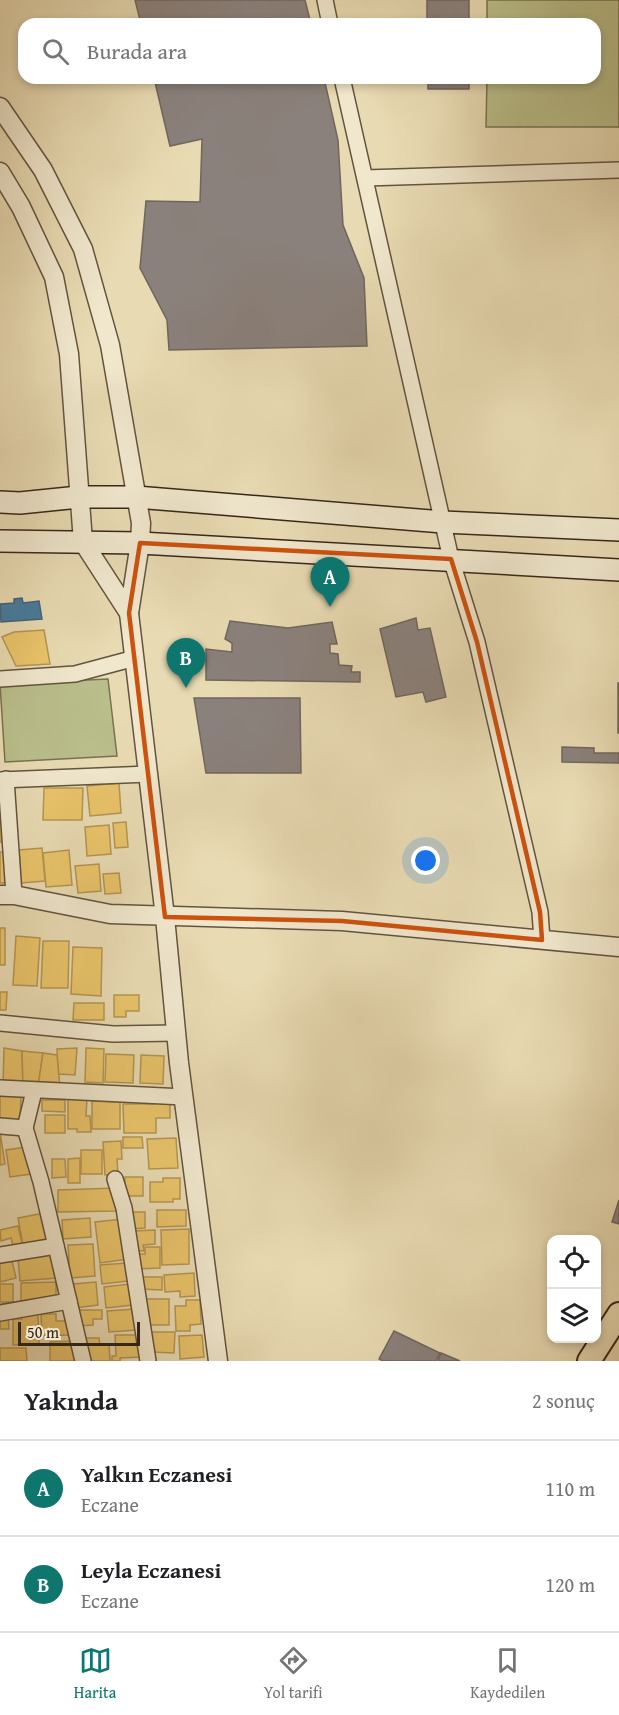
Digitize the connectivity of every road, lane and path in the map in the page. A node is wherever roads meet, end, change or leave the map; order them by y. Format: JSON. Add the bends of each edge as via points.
{"nodes":[{"id":1,"x":325,"y":0,"type":"edge"},
{"id":2,"x":329,"y":18,"type":"edge"},
{"id":3,"x":343,"y":84,"type":"edge"},
{"id":4,"x":0,"y":107,"type":"edge"},
{"id":5,"x":619,"y":170,"type":"edge"},
{"id":6,"x":0,"y":172,"type":"edge"},
{"id":7,"x":365,"y":178,"type":"junction"},
{"id":8,"x":79,"y":497,"type":"junction"},
{"id":9,"x":136,"y":497,"type":"junction"},
{"id":10,"x":0,"y":502,"type":"edge"},
{"id":11,"x":443,"y":522,"type":"junction"},
{"id":12,"x":619,"y":531,"type":"edge"},
{"id":13,"x":0,"y":541,"type":"edge"},
{"id":14,"x":83,"y":542,"type":"junction"},
{"id":15,"x":140,"y":543,"type":"junction"},
{"id":16,"x":451,"y":559,"type":"junction"},
{"id":17,"x":619,"y":570,"type":"edge"},
{"id":18,"x":129,"y":613,"type":"junction"},
{"id":19,"x":135,"y":658,"type":"junction"},
{"id":20,"x":0,"y":679,"type":"edge"},
{"id":21,"x":149,"y":774,"type":"junction"},
{"id":22,"x":3,"y":779,"type":"edge"},
{"id":23,"x":7,"y":895,"type":"edge"},
{"id":24,"x":165,"y":917,"type":"junction"},
{"id":25,"x":542,"y":940,"type":"junction"},
{"id":26,"x":619,"y":947,"type":"edge"},
{"id":27,"x":0,"y":1023,"type":"edge"},
{"id":28,"x":176,"y":1033,"type":"junction"},
{"id":29,"x":0,"y":1088,"type":"edge"},
{"id":30,"x":34,"y":1091,"type":"junction"},
{"id":31,"x":184,"y":1097,"type":"junction"},
{"id":32,"x":0,"y":1126,"type":"edge"},
{"id":33,"x":25,"y":1128,"type":"junction"},
{"id":34,"x":115,"y":1179,"type":"dead end"},
{"id":35,"x":56,"y":1246,"type":"junction"},
{"id":36,"x":0,"y":1255,"type":"edge"},
{"id":37,"x":69,"y":1300,"type":"junction"},
{"id":38,"x":0,"y":1314,"type":"edge"},
{"id":39,"x":619,"y":1314,"type":"edge"},
{"id":40,"x":83,"y":1361,"type":"edge"},
{"id":41,"x":148,"y":1361,"type":"edge"},
{"id":42,"x":218,"y":1361,"type":"edge"},
{"id":43,"x":589,"y":1361,"type":"edge"}],
"edges":[{"from":1,"to":2,"type":"street"},
{"from":3,"to":7,"type":"street"},
{"from":4,"to":9,"type":"street","via":[[43,170],[83,249],[110,345]]},
{"from":5,"to":7,"type":"street"},
{"from":6,"to":8,"type":"street","via":[[54,277],[69,354]]},
{"from":7,"to":11,"type":"street"},
{"from":8,"to":9,"type":"main road"},
{"from":8,"to":10,"type":"main road"},
{"from":8,"to":14,"type":"street"},
{"from":9,"to":11,"type":"main road"},
{"from":9,"to":15,"type":"street"},
{"from":11,"to":12,"type":"main road"},
{"from":11,"to":16,"type":"street"},
{"from":13,"to":14,"type":"main road"},
{"from":14,"to":15,"type":"main road"},
{"from":14,"to":18,"type":"street"},
{"from":15,"to":16,"type":"main road"},
{"from":15,"to":18,"type":"street"},
{"from":16,"to":17,"type":"main road"},
{"from":16,"to":25,"type":"street","via":[[477,642],[540,912]]},
{"from":18,"to":19,"type":"street"},
{"from":19,"to":20,"type":"street","via":[[75,674]]},
{"from":19,"to":21,"type":"street"},
{"from":21,"to":22,"type":"street"},
{"from":21,"to":24,"type":"street"},
{"from":22,"to":23,"type":"street"},
{"from":23,"to":24,"type":"street","via":[[110,914]]},
{"from":24,"to":25,"type":"street","via":[[342,921]]},
{"from":24,"to":28,"type":"street"},
{"from":25,"to":26,"type":"street"},
{"from":27,"to":28,"type":"street","via":[[113,1034]]},
{"from":28,"to":31,"type":"street"},
{"from":29,"to":30,"type":"street"},
{"from":30,"to":31,"type":"street"},
{"from":30,"to":33,"type":"street"},
{"from":31,"to":42,"type":"street"},
{"from":32,"to":33,"type":"street"},
{"from":33,"to":35,"type":"street"},
{"from":34,"to":41,"type":"street","via":[[124,1208]]},
{"from":35,"to":36,"type":"street"},
{"from":35,"to":37,"type":"street"},
{"from":37,"to":38,"type":"street"},
{"from":37,"to":40,"type":"street"},
{"from":39,"to":43,"type":"main road"}]}
